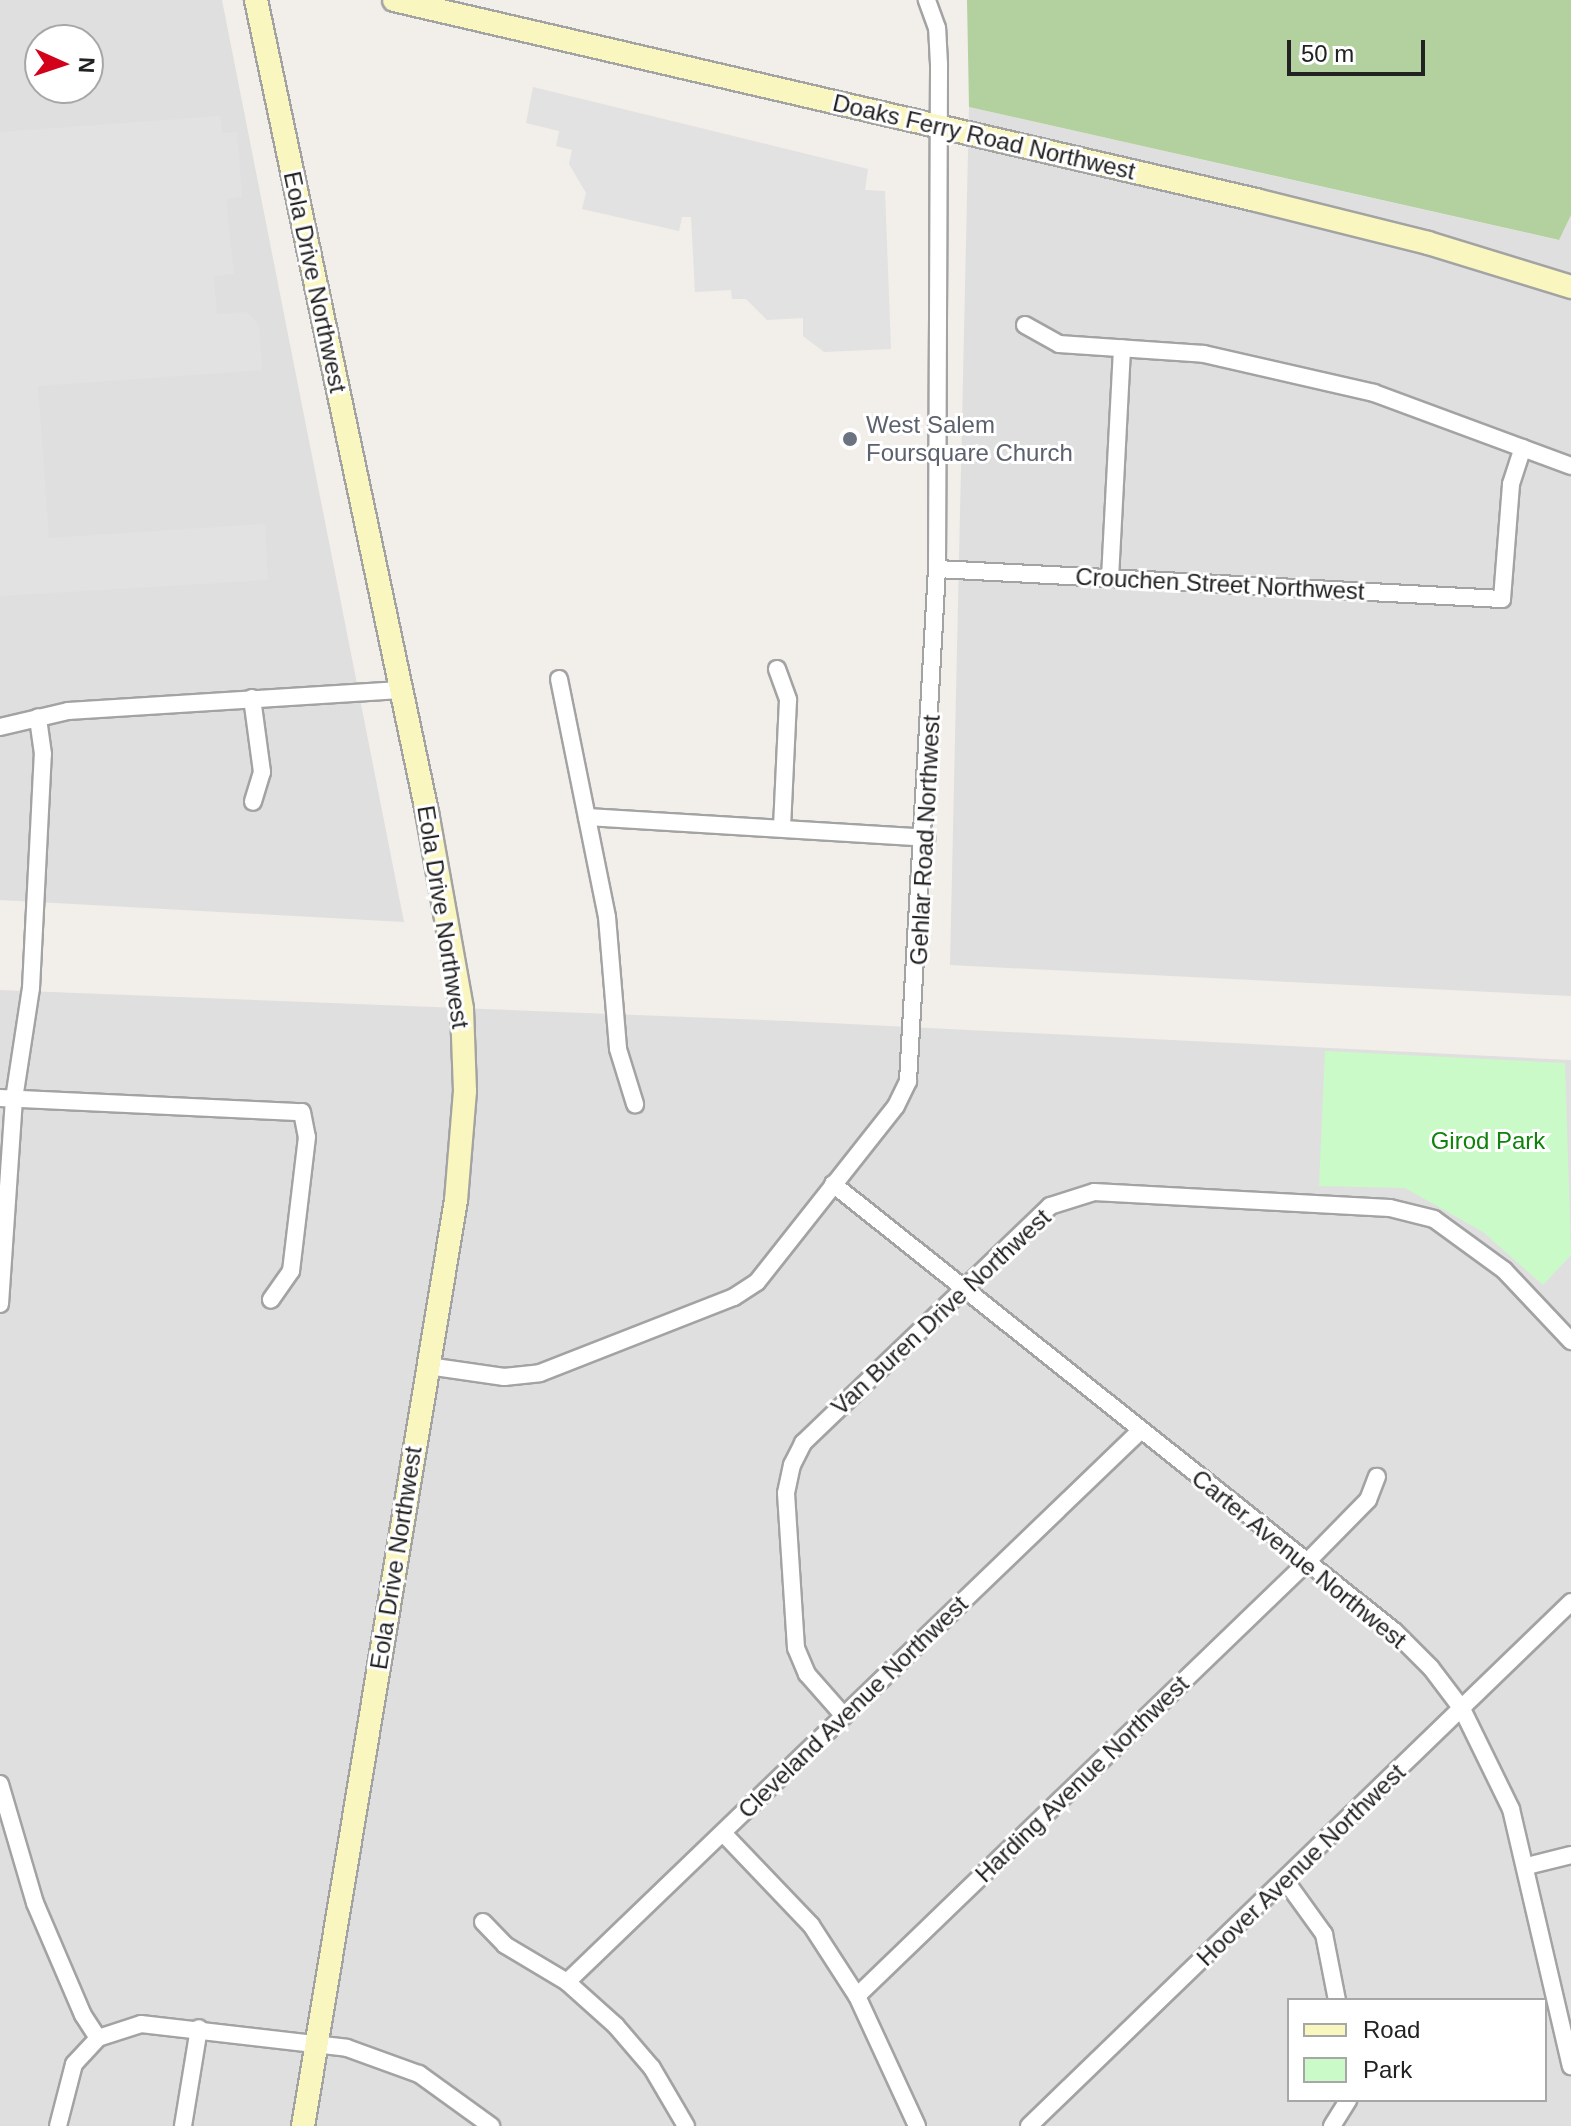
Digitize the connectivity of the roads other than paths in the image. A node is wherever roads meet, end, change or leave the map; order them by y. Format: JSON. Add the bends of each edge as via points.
{"nodes":[{"id":1,"x":256,"y":0,"type":"edge"},
{"id":2,"x":394,"y":0,"type":"edge"},
{"id":3,"x":927,"y":0,"type":"edge"},
{"id":4,"x":936,"y":126,"type":"junction"},
{"id":5,"x":1571,"y":287,"type":"edge"},
{"id":6,"x":1025,"y":325,"type":"dead end"},
{"id":7,"x":1122,"y":348,"type":"junction"},
{"id":8,"x":1523,"y":448,"type":"junction"},
{"id":9,"x":1571,"y":466,"type":"edge"},
{"id":10,"x":937,"y":569,"type":"junction"},
{"id":11,"x":1110,"y":578,"type":"junction"},
{"id":12,"x":777,"y":669,"type":"dead end"},
{"id":13,"x":559,"y":679,"type":"dead end"},
{"id":14,"x":400,"y":690,"type":"junction"},
{"id":15,"x":252,"y":698,"type":"junction"},
{"id":16,"x":38,"y":717,"type":"junction"},
{"id":17,"x":0,"y":727,"type":"edge"},
{"id":18,"x":253,"y":802,"type":"dead end"},
{"id":19,"x":587,"y":817,"type":"junction"},
{"id":20,"x":782,"y":828,"type":"junction"},
{"id":21,"x":926,"y":838,"type":"junction"},
{"id":22,"x":7,"y":1098,"type":"edge"},
{"id":23,"x":635,"y":1104,"type":"dead end"},
{"id":24,"x":833,"y":1184,"type":"junction"},
{"id":25,"x":964,"y":1289,"type":"junction"},
{"id":26,"x":271,"y":1300,"type":"dead end"},
{"id":27,"x":0,"y":1304,"type":"edge"},
{"id":28,"x":1571,"y":1341,"type":"edge"},
{"id":29,"x":428,"y":1366,"type":"junction"},
{"id":30,"x":1139,"y":1432,"type":"junction"},
{"id":31,"x":1377,"y":1477,"type":"dead end"},
{"id":32,"x":1307,"y":1562,"type":"junction"},
{"id":33,"x":1571,"y":1602,"type":"edge"},
{"id":34,"x":1462,"y":1709,"type":"junction"},
{"id":35,"x":844,"y":1716,"type":"junction"},
{"id":36,"x":0,"y":1784,"type":"edge"},
{"id":37,"x":723,"y":1833,"type":"junction"},
{"id":38,"x":1571,"y":1855,"type":"edge"},
{"id":39,"x":1527,"y":1866,"type":"junction"},
{"id":40,"x":1285,"y":1880,"type":"junction"},
{"id":41,"x":483,"y":1922,"type":"dead end"},
{"id":42,"x":567,"y":1982,"type":"junction"},
{"id":43,"x":857,"y":1996,"type":"junction"},
{"id":44,"x":1337,"y":1998,"type":"edge"},
{"id":45,"x":199,"y":2028,"type":"junction"},
{"id":46,"x":98,"y":2038,"type":"junction"},
{"id":47,"x":317,"y":2043,"type":"junction"},
{"id":48,"x":1571,"y":2066,"type":"edge"},
{"id":49,"x":1347,"y":2102,"type":"edge"},
{"id":50,"x":477,"y":2113,"type":"junction"},
{"id":51,"x":58,"y":2126,"type":"edge"},
{"id":52,"x":183,"y":2126,"type":"edge"},
{"id":53,"x":303,"y":2126,"type":"edge"},
{"id":54,"x":465,"y":2126,"type":"edge"},
{"id":55,"x":491,"y":2126,"type":"edge"},
{"id":56,"x":686,"y":2126,"type":"edge"},
{"id":57,"x":917,"y":2126,"type":"edge"},
{"id":58,"x":1029,"y":2126,"type":"edge"},
{"id":59,"x":1332,"y":2126,"type":"edge"}],
"edges":[{"from":1,"to":14,"type":"main road","name":"Eola Drive Northwest"},
{"from":2,"to":4,"type":"main road","name":"Doaks Ferry Road Northwest"},
{"from":3,"to":4,"type":"street","name":"Gehlar Road Northwest","via":[[937,28]]},
{"from":4,"to":5,"type":"main road","name":"Doaks Ferry Road Northwest","via":[[1386,233]]},
{"from":4,"to":10,"type":"street","name":"Gehlar Road Northwest"},
{"from":6,"to":7,"type":"street","via":[[1059,344]]},
{"from":7,"to":8,"type":"street","via":[[1204,354],[1347,386]]},
{"from":7,"to":11,"type":"street"},
{"from":8,"to":9,"type":"street"},
{"from":8,"to":11,"type":"street","name":"Crouchen Street Northwest","via":[[1511,484],[1502,599]]},
{"from":10,"to":11,"type":"street","name":"Crouchen Street Northwest"},
{"from":10,"to":21,"type":"street","name":"Gehlar Road Northwest"},
{"from":12,"to":20,"type":"street","via":[[788,700]]},
{"from":13,"to":19,"type":"street"},
{"from":14,"to":15,"type":"street"},
{"from":14,"to":29,"type":"main road","name":"Eola Drive Northwest","via":[[452,948],[464,1056],[460,1169]]},
{"from":15,"to":16,"type":"street"},
{"from":15,"to":18,"type":"street","via":[[262,772]]},
{"from":16,"to":17,"type":"street"},
{"from":16,"to":22,"type":"street","via":[[43,754],[31,988]]},
{"from":19,"to":20,"type":"street"},
{"from":19,"to":23,"type":"street","via":[[607,917],[618,1049]]},
{"from":20,"to":21,"type":"street"},
{"from":21,"to":24,"type":"street","name":"Gehlar Road Northwest","via":[[908,1081],[896,1106]]},
{"from":22,"to":26,"type":"street","via":[[302,1112],[307,1137],[291,1271]]},
{"from":22,"to":27,"type":"street"},
{"from":24,"to":25,"type":"street","name":"Carter Avenue Northwest"},
{"from":24,"to":29,"type":"street","name":"Gehlar Road Northwest","via":[[757,1282],[734,1297],[540,1373],[504,1377]]},
{"from":25,"to":28,"type":"street","name":"Van Buren Drive Northwest","via":[[1050,1206],[1094,1192],[1390,1208],[1434,1219],[1469,1240]]},
{"from":25,"to":30,"type":"street","name":"Carter Avenue Northwest"},
{"from":25,"to":35,"type":"street","name":"Van Buren Drive Northwest","via":[[803,1443],[792,1465],[786,1493],[796,1648],[807,1674]]},
{"from":29,"to":47,"type":"main road","name":"Eola Drive Northwest"},
{"from":30,"to":32,"type":"street","name":"Carter Avenue Northwest"},
{"from":30,"to":35,"type":"street","name":"Cleveland Avenue Northwest"},
{"from":31,"to":32,"type":"street","name":"Harding Avenue Northwest","via":[[1368,1500]]},
{"from":32,"to":34,"type":"street","name":"Carter Avenue Northwest","via":[[1394,1631]]},
{"from":32,"to":43,"type":"street","name":"Harding Avenue Northwest"},
{"from":33,"to":34,"type":"street","name":"Hoover Avenue Northwest"},
{"from":34,"to":39,"type":"street","name":"Carter Avenue Northwest","via":[[1492,1764]]},
{"from":34,"to":40,"type":"street","name":"Hoover Avenue Northwest"},
{"from":35,"to":37,"type":"street","name":"Cleveland Avenue Northwest"},
{"from":36,"to":46,"type":"street","via":[[35,1903]]},
{"from":37,"to":42,"type":"street","name":"Cleveland Avenue Northwest"},
{"from":37,"to":43,"type":"street","via":[[811,1925]]},
{"from":38,"to":39,"type":"street"},
{"from":39,"to":48,"type":"street","name":"Carter Avenue Northwest"},
{"from":40,"to":44,"type":"street","via":[[1324,1934]]},
{"from":40,"to":58,"type":"street","name":"Hoover Avenue Northwest"},
{"from":41,"to":42,"type":"street","via":[[505,1945]]},
{"from":42,"to":56,"type":"street","via":[[652,2068]]},
{"from":43,"to":57,"type":"street"},
{"from":45,"to":46,"type":"street","via":[[141,2024]]},
{"from":45,"to":47,"type":"street"},
{"from":45,"to":52,"type":"street"},
{"from":46,"to":51,"type":"street","via":[[74,2064]]},
{"from":47,"to":50,"type":"street","via":[[355,2050],[419,2074]]},
{"from":47,"to":53,"type":"main road","name":"Eola Drive Northwest"},
{"from":49,"to":59,"type":"street"},
{"from":50,"to":54,"type":"street"},
{"from":50,"to":55,"type":"street"}]}
